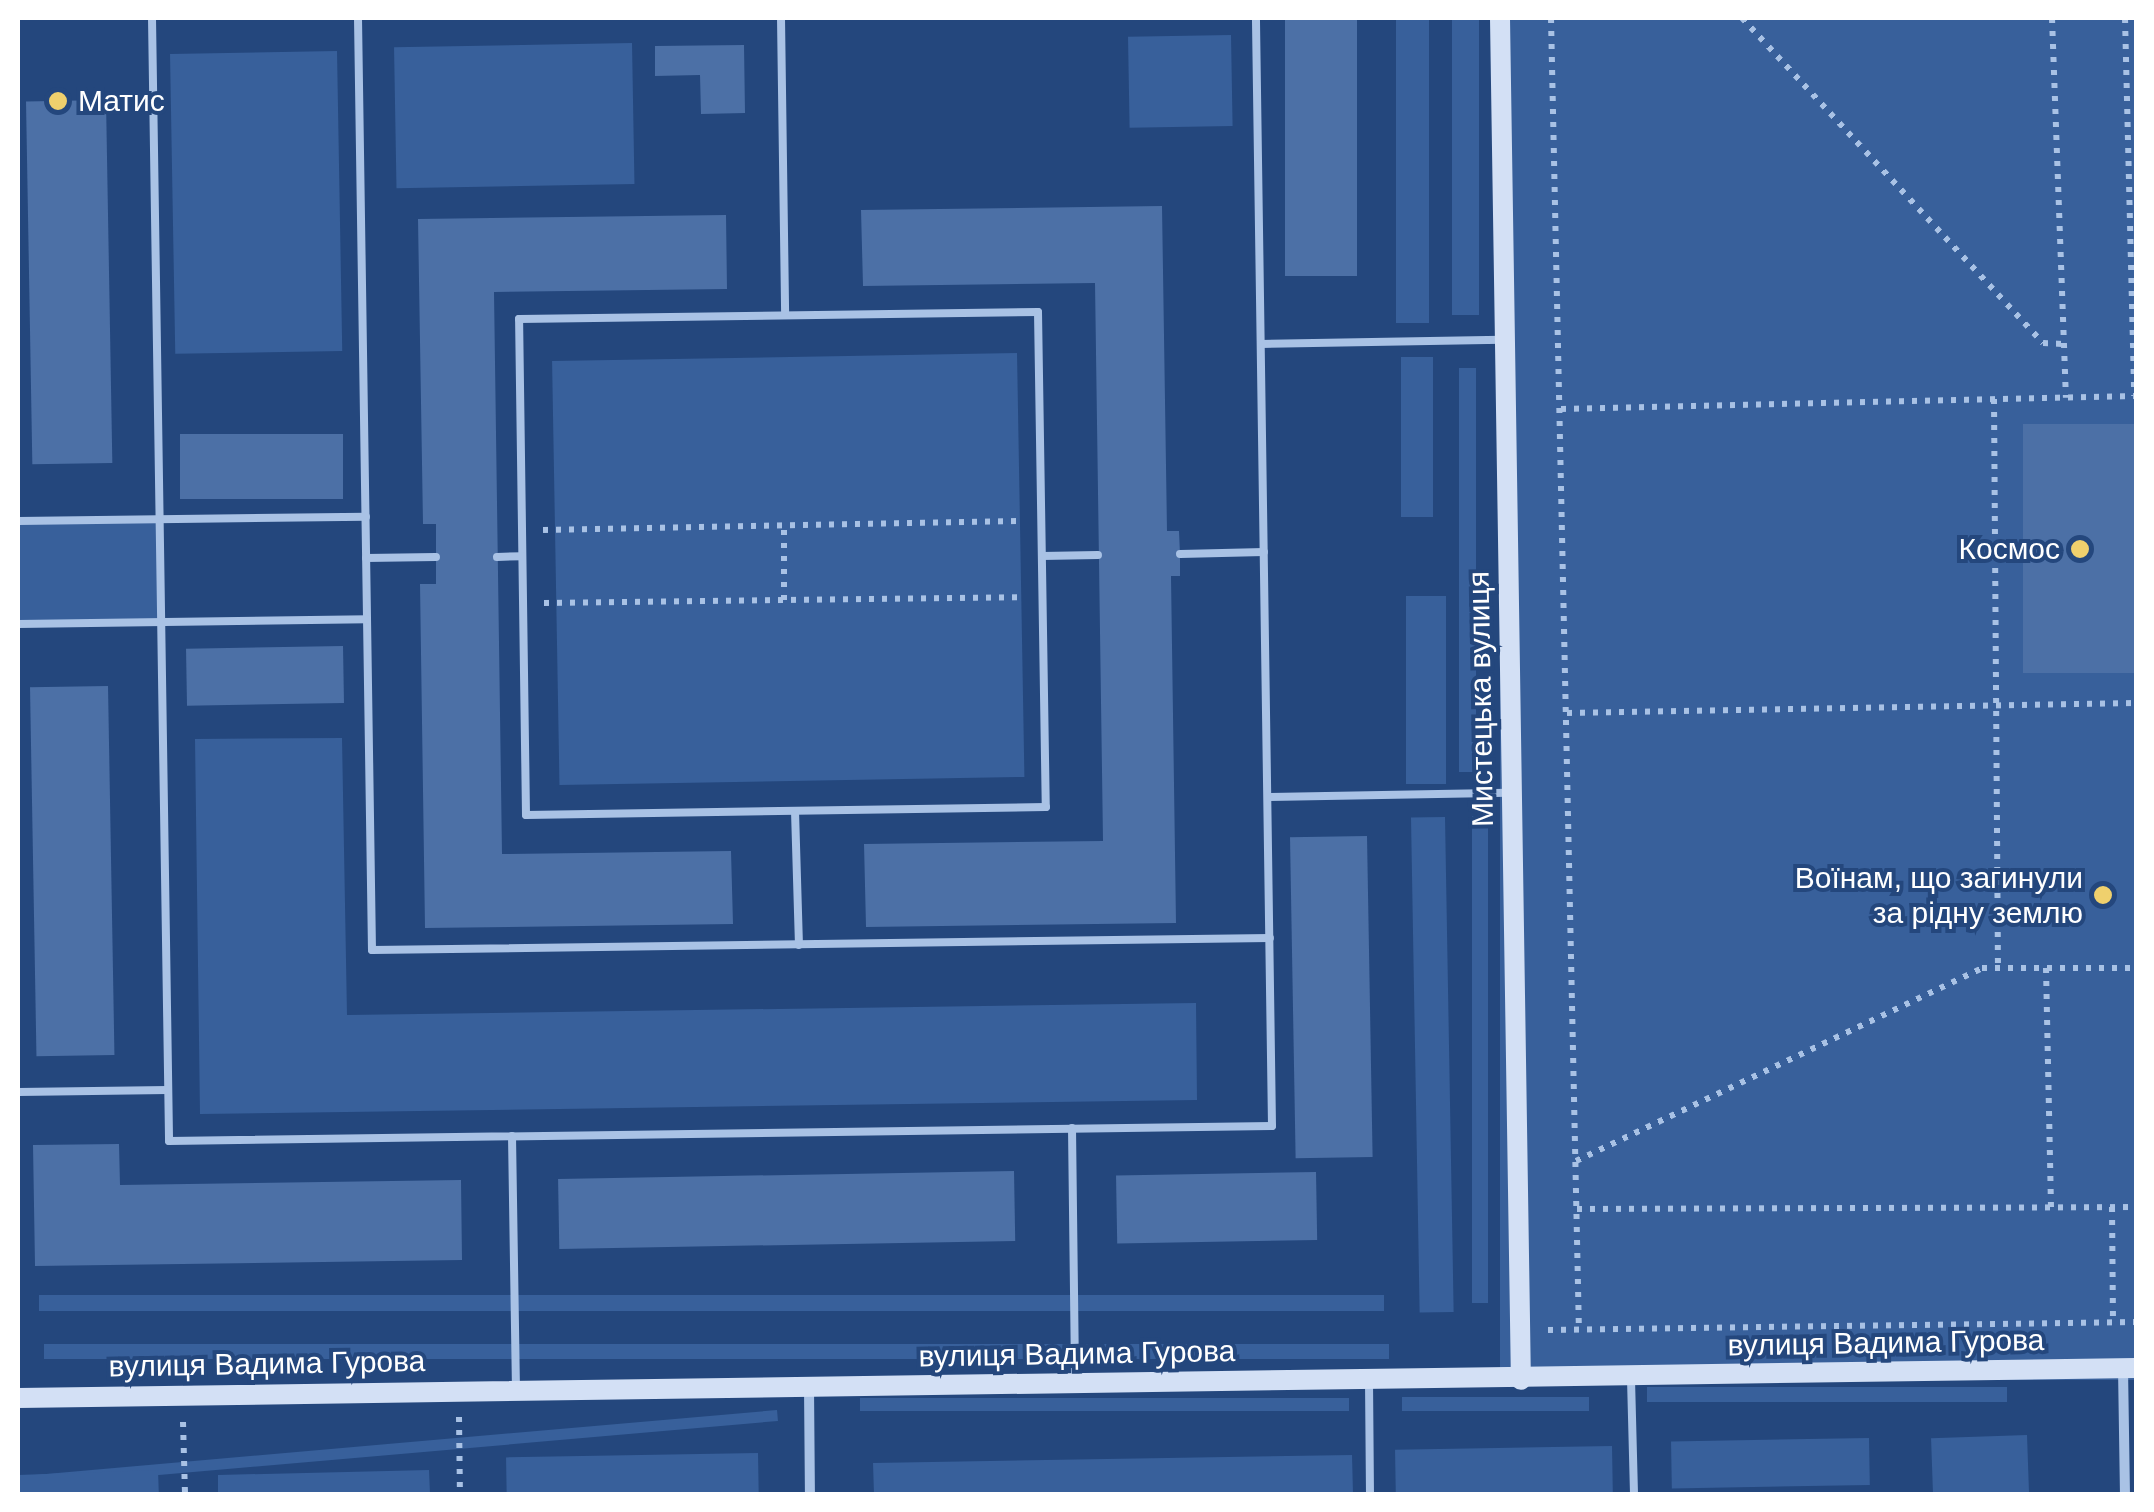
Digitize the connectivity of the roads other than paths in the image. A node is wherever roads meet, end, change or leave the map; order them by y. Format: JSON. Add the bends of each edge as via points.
{"nodes":[{"id":1,"x":152,"y":18,"type":"edge"},
{"id":2,"x":358,"y":18,"type":"edge"},
{"id":3,"x":781,"y":18,"type":"edge"},
{"id":4,"x":1256,"y":18,"type":"edge"},
{"id":5,"x":1500,"y":18,"type":"edge"},
{"id":6,"x":786,"y":316,"type":"junction"},
{"id":7,"x":1505,"y":340,"type":"junction"},
{"id":8,"x":1261,"y":344,"type":"junction"},
{"id":9,"x":366,"y":516,"type":"junction"},
{"id":10,"x":160,"y":519,"type":"junction"},
{"id":11,"x":18,"y":521,"type":"edge"},
{"id":12,"x":1264,"y":552,"type":"junction"},
{"id":13,"x":1180,"y":554,"type":"dead end"},
{"id":14,"x":1098,"y":555,"type":"dead end"},
{"id":15,"x":522,"y":556,"type":"junction"},
{"id":16,"x":1042,"y":556,"type":"junction"},
{"id":17,"x":436,"y":557,"type":"dead end"},
{"id":18,"x":497,"y":557,"type":"dead end"},
{"id":19,"x":366,"y":558,"type":"junction"},
{"id":20,"x":367,"y":620,"type":"junction"},
{"id":21,"x":161,"y":622,"type":"junction"},
{"id":22,"x":18,"y":624,"type":"edge"},
{"id":23,"x":1512,"y":793,"type":"junction"},
{"id":24,"x":1268,"y":797,"type":"junction"},
{"id":25,"x":794,"y":811,"type":"junction"},
{"id":26,"x":1270,"y":938,"type":"junction"},
{"id":27,"x":799,"y":945,"type":"junction"},
{"id":28,"x":168,"y":1090,"type":"junction"},
{"id":29,"x":18,"y":1092,"type":"edge"},
{"id":30,"x":1072,"y":1128,"type":"junction"},
{"id":31,"x":512,"y":1136,"type":"junction"},
{"id":32,"x":2130,"y":1368,"type":"edge"},
{"id":33,"x":1631,"y":1378,"type":"junction"},
{"id":34,"x":1521,"y":1380,"type":"junction"},
{"id":35,"x":1369,"y":1381,"type":"junction"},
{"id":36,"x":1075,"y":1384,"type":"junction"},
{"id":37,"x":809,"y":1387,"type":"junction"},
{"id":38,"x":516,"y":1390,"type":"junction"},
{"id":39,"x":18,"y":1398,"type":"edge"},
{"id":40,"x":810,"y":1494,"type":"edge"},
{"id":41,"x":1370,"y":1494,"type":"edge"},
{"id":42,"x":1634,"y":1494,"type":"edge"},
{"id":43,"x":2125,"y":1494,"type":"edge"}],
"edges":[{"from":1,"to":10,"type":"lane"},
{"from":2,"to":9,"type":"lane"},
{"from":3,"to":6,"type":"lane"},
{"from":4,"to":8,"type":"lane"},
{"from":5,"to":7,"type":"street","name":"Мистецька вулиця"},
{"from":6,"to":15,"type":"lane","via":[[518,319]]},
{"from":6,"to":16,"type":"lane","via":[[1038,312]]},
{"from":7,"to":8,"type":"lane"},
{"from":7,"to":23,"type":"street","name":"Мистецька вулиця"},
{"from":8,"to":12,"type":"lane"},
{"from":9,"to":10,"type":"lane"},
{"from":9,"to":19,"type":"lane"},
{"from":10,"to":11,"type":"lane"},
{"from":10,"to":21,"type":"lane"},
{"from":12,"to":13,"type":"lane"},
{"from":12,"to":24,"type":"lane"},
{"from":14,"to":16,"type":"lane"},
{"from":15,"to":18,"type":"lane"},
{"from":15,"to":25,"type":"lane","via":[[526,814]]},
{"from":16,"to":25,"type":"lane","via":[[1046,808]]},
{"from":17,"to":19,"type":"lane"},
{"from":19,"to":20,"type":"lane"},
{"from":20,"to":21,"type":"lane"},
{"from":20,"to":27,"type":"lane","via":[[372,950]]},
{"from":21,"to":22,"type":"lane"},
{"from":21,"to":28,"type":"lane"},
{"from":23,"to":24,"type":"lane"},
{"from":23,"to":34,"type":"street","name":"Мистецька вулиця"},
{"from":24,"to":26,"type":"lane"},
{"from":25,"to":27,"type":"lane"},
{"from":26,"to":27,"type":"lane"},
{"from":26,"to":30,"type":"lane","via":[[1272,1126]]},
{"from":28,"to":29,"type":"lane"},
{"from":28,"to":31,"type":"lane","via":[[168,1141]]},
{"from":30,"to":31,"type":"lane"},
{"from":30,"to":36,"type":"lane"},
{"from":31,"to":38,"type":"lane"},
{"from":32,"to":33,"type":"street","name":"вулиця Вадима Гурова"},
{"from":32,"to":43,"type":"street"},
{"from":33,"to":34,"type":"street","name":"вулиця Вадима Гурова"},
{"from":33,"to":42,"type":"lane"},
{"from":34,"to":35,"type":"street","name":"вулиця Вадима Гурова"},
{"from":35,"to":36,"type":"street","name":"вулиця Вадима Гурова"},
{"from":35,"to":41,"type":"lane"},
{"from":36,"to":37,"type":"street","name":"вулиця Вадима Гурова"},
{"from":37,"to":38,"type":"street","name":"вулиця Вадима Гурова"},
{"from":37,"to":40,"type":"street"},
{"from":38,"to":39,"type":"street","name":"вулиця Вадима Гурова"}]}
